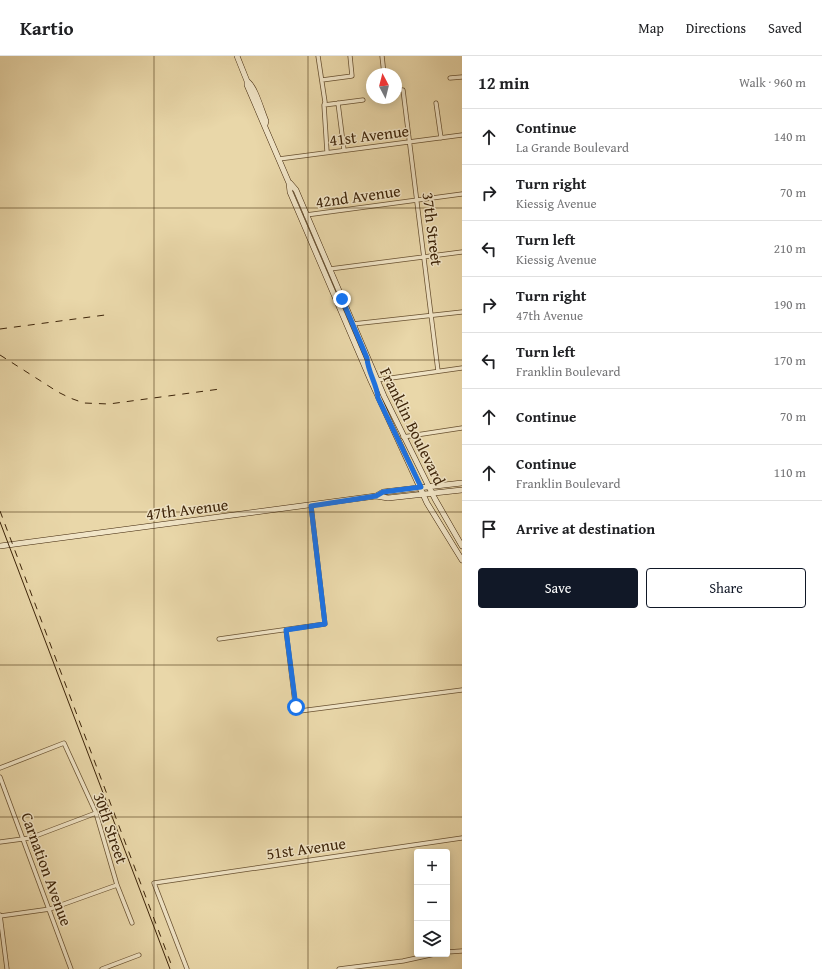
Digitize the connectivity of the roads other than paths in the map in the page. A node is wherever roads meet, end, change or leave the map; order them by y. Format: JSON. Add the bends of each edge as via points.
{"nodes":[{"id":1,"x":237,"y":56,"type":"edge"},
{"id":2,"x":318,"y":56,"type":"edge"},
{"id":3,"x":350,"y":56,"type":"edge"},
{"id":4,"x":382,"y":56,"type":"edge"},
{"id":5,"x":383,"y":68,"type":"edge"},
{"id":6,"x":462,"y":77,"type":"edge"},
{"id":7,"x":450,"y":78,"type":"dead end"},
{"id":8,"x":322,"y":80,"type":"junction"},
{"id":9,"x":402,"y":90,"type":"edge"},
{"id":10,"x":363,"y":100,"type":"dead end"},
{"id":11,"x":338,"y":103,"type":"junction"},
{"id":12,"x":436,"y":103,"type":"dead end"},
{"id":13,"x":324,"y":105,"type":"junction"},
{"id":14,"x":462,"y":135,"type":"edge"},
{"id":15,"x":440,"y":138,"type":"junction"},
{"id":16,"x":410,"y":142,"type":"junction"},
{"id":17,"x":344,"y":150,"type":"junction"},
{"id":18,"x":327,"y":152,"type":"junction"},
{"id":19,"x":279,"y":159,"type":"junction"},
{"id":20,"x":289,"y":183,"type":"junction"},
{"id":21,"x":462,"y":194,"type":"edge"},
{"id":22,"x":417,"y":199,"type":"junction"},
{"id":23,"x":305,"y":215,"type":"junction"},
{"id":24,"x":462,"y":252,"type":"edge"},
{"id":25,"x":424,"y":258,"type":"junction"},
{"id":26,"x":330,"y":269,"type":"junction"},
{"id":27,"x":462,"y":312,"type":"edge"},
{"id":28,"x":432,"y":315,"type":"junction"},
{"id":29,"x":353,"y":324,"type":"junction"},
{"id":30,"x":367,"y":358,"type":"junction"},
{"id":31,"x":462,"y":368,"type":"edge"},
{"id":32,"x":438,"y":371,"type":"junction"},
{"id":33,"x":377,"y":380,"type":"junction"},
{"id":34,"x":378,"y":398,"type":"junction"},
{"id":35,"x":398,"y":425,"type":"junction"},
{"id":36,"x":462,"y":428,"type":"edge"},
{"id":37,"x":403,"y":437,"type":"junction"},
{"id":38,"x":462,"y":483,"type":"edge"},
{"id":39,"x":421,"y":487,"type":"junction"},
{"id":40,"x":428,"y":487,"type":"junction"},
{"id":41,"x":462,"y":490,"type":"edge"},
{"id":42,"x":432,"y":494,"type":"junction"},
{"id":43,"x":424,"y":495,"type":"junction"},
{"id":44,"x":376,"y":496,"type":"junction"},
{"id":45,"x":311,"y":506,"type":"junction"},
{"id":46,"x":0,"y":546,"type":"edge"},
{"id":47,"x":462,"y":546,"type":"edge"},
{"id":48,"x":462,"y":560,"type":"edge"},
{"id":49,"x":286,"y":630,"type":"junction"},
{"id":50,"x":219,"y":639,"type":"dead end"},
{"id":51,"x":462,"y":690,"type":"edge"},
{"id":52,"x":0,"y":768,"type":"edge"},
{"id":53,"x":0,"y":777,"type":"edge"},
{"id":54,"x":96,"y":813,"type":"junction"},
{"id":55,"x":462,"y":838,"type":"edge"},
{"id":56,"x":23,"y":839,"type":"junction"},
{"id":57,"x":0,"y":842,"type":"edge"},
{"id":58,"x":117,"y":885,"type":"junction"},
{"id":59,"x":50,"y":909,"type":"junction"},
{"id":60,"x":0,"y":915,"type":"edge"},
{"id":61,"x":132,"y":923,"type":"dead end"},
{"id":62,"x":462,"y":951,"type":"edge"},
{"id":63,"x":450,"y":952,"type":"edge"},
{"id":64,"x":139,"y":955,"type":"dead end"},
{"id":65,"x":421,"y":957,"type":"edge"},
{"id":66,"x":7,"y":969,"type":"edge"},
{"id":67,"x":71,"y":969,"type":"edge"},
{"id":68,"x":102,"y":969,"type":"edge"},
{"id":69,"x":187,"y":969,"type":"edge"},
{"id":70,"x":339,"y":969,"type":"edge"}],
"edges":[{"from":1,"to":19,"type":"main road","name":"Franklin Boulevard","via":[[253,89]]},
{"from":2,"to":8,"type":"street"},
{"from":3,"to":8,"type":"street","via":[[352,76]]},
{"from":4,"to":5,"type":"street"},
{"from":6,"to":7,"type":"street"},
{"from":8,"to":13,"type":"street"},
{"from":9,"to":16,"type":"street","name":"37th Street"},
{"from":10,"to":11,"type":"street"},
{"from":11,"to":13,"type":"street"},
{"from":11,"to":17,"type":"street"},
{"from":12,"to":15,"type":"street"},
{"from":13,"to":18,"type":"street"},
{"from":14,"to":15,"type":"street","name":"41st Avenue"},
{"from":15,"to":16,"type":"street","name":"41st Avenue"},
{"from":16,"to":17,"type":"street","name":"41st Avenue"},
{"from":16,"to":22,"type":"street","name":"37th Street"},
{"from":17,"to":18,"type":"street","name":"41st Avenue"},
{"from":18,"to":19,"type":"street","name":"41st Avenue"},
{"from":19,"to":20,"type":"main road","name":"Franklin Boulevard"},
{"from":20,"to":23,"type":"main road","name":"Franklin Boulevard","via":[[296,190]]},
{"from":20,"to":34,"type":"main road","name":"Franklin Boulevard","via":[[290,192]]},
{"from":21,"to":22,"type":"street","name":"42nd Avenue"},
{"from":22,"to":23,"type":"street","name":"42nd Avenue"},
{"from":22,"to":25,"type":"street","name":"37th Street"},
{"from":23,"to":26,"type":"main road","name":"Franklin Boulevard"},
{"from":24,"to":25,"type":"street"},
{"from":25,"to":26,"type":"street"},
{"from":25,"to":28,"type":"street","name":"37th Street"},
{"from":26,"to":29,"type":"main road","name":"Franklin Boulevard"},
{"from":27,"to":28,"type":"street"},
{"from":28,"to":29,"type":"street"},
{"from":28,"to":32,"type":"street","name":"37th Street"},
{"from":29,"to":30,"type":"main road","name":"Franklin Boulevard"},
{"from":30,"to":33,"type":"main road","name":"Franklin Boulevard"},
{"from":30,"to":34,"type":"main road","via":[[368,368],[378,389]]},
{"from":31,"to":32,"type":"street"},
{"from":32,"to":33,"type":"street"},
{"from":33,"to":35,"type":"main road","name":"Franklin Boulevard"},
{"from":34,"to":35,"type":"main road"},
{"from":34,"to":39,"type":"main road","name":"Franklin Boulevard"},
{"from":35,"to":37,"type":"main road","name":"Franklin Boulevard"},
{"from":36,"to":37,"type":"street"},
{"from":37,"to":40,"type":"main road","name":"Franklin Boulevard"},
{"from":38,"to":40,"type":"main road","name":"47th Avenue"},
{"from":39,"to":40,"type":"main road","name":"47th Avenue"},
{"from":39,"to":43,"type":"main road","name":"Franklin Boulevard"},
{"from":39,"to":44,"type":"main road","name":"47th Avenue","via":[[383,492]]},
{"from":40,"to":42,"type":"main road","name":"Franklin Boulevard"},
{"from":41,"to":42,"type":"main road","name":"47th Avenue"},
{"from":42,"to":43,"type":"main road","name":"47th Avenue"},
{"from":42,"to":47,"type":"main road","name":"Franklin Boulevard"},
{"from":43,"to":44,"type":"main road","name":"47th Avenue","via":[[388,498]]},
{"from":43,"to":48,"type":"main road","name":"Franklin Boulevard"},
{"from":44,"to":45,"type":"main road","name":"47th Avenue"},
{"from":45,"to":46,"type":"main road","name":"47th Avenue"},
{"from":45,"to":49,"type":"street","via":[[325,624]]},
{"from":49,"to":50,"type":"street"},
{"from":49,"to":51,"type":"street","via":[[295,703],[300,711]]},
{"from":52,"to":54,"type":"street","name":"30th Street","via":[[64,743]]},
{"from":53,"to":56,"type":"street","name":"Carnation Avenue"},
{"from":54,"to":56,"type":"street"},
{"from":54,"to":58,"type":"street","name":"30th Street"},
{"from":55,"to":69,"type":"street","name":"51st Avenue","via":[[154,883]]},
{"from":56,"to":57,"type":"street"},
{"from":56,"to":59,"type":"street","name":"Carnation Avenue"},
{"from":58,"to":59,"type":"street"},
{"from":58,"to":61,"type":"street","name":"30th Street"},
{"from":59,"to":60,"type":"street"},
{"from":59,"to":67,"type":"street","name":"Carnation Avenue"},
{"from":60,"to":66,"type":"street"},
{"from":62,"to":63,"type":"street"},
{"from":64,"to":68,"type":"street"},
{"from":65,"to":70,"type":"street"}]}
